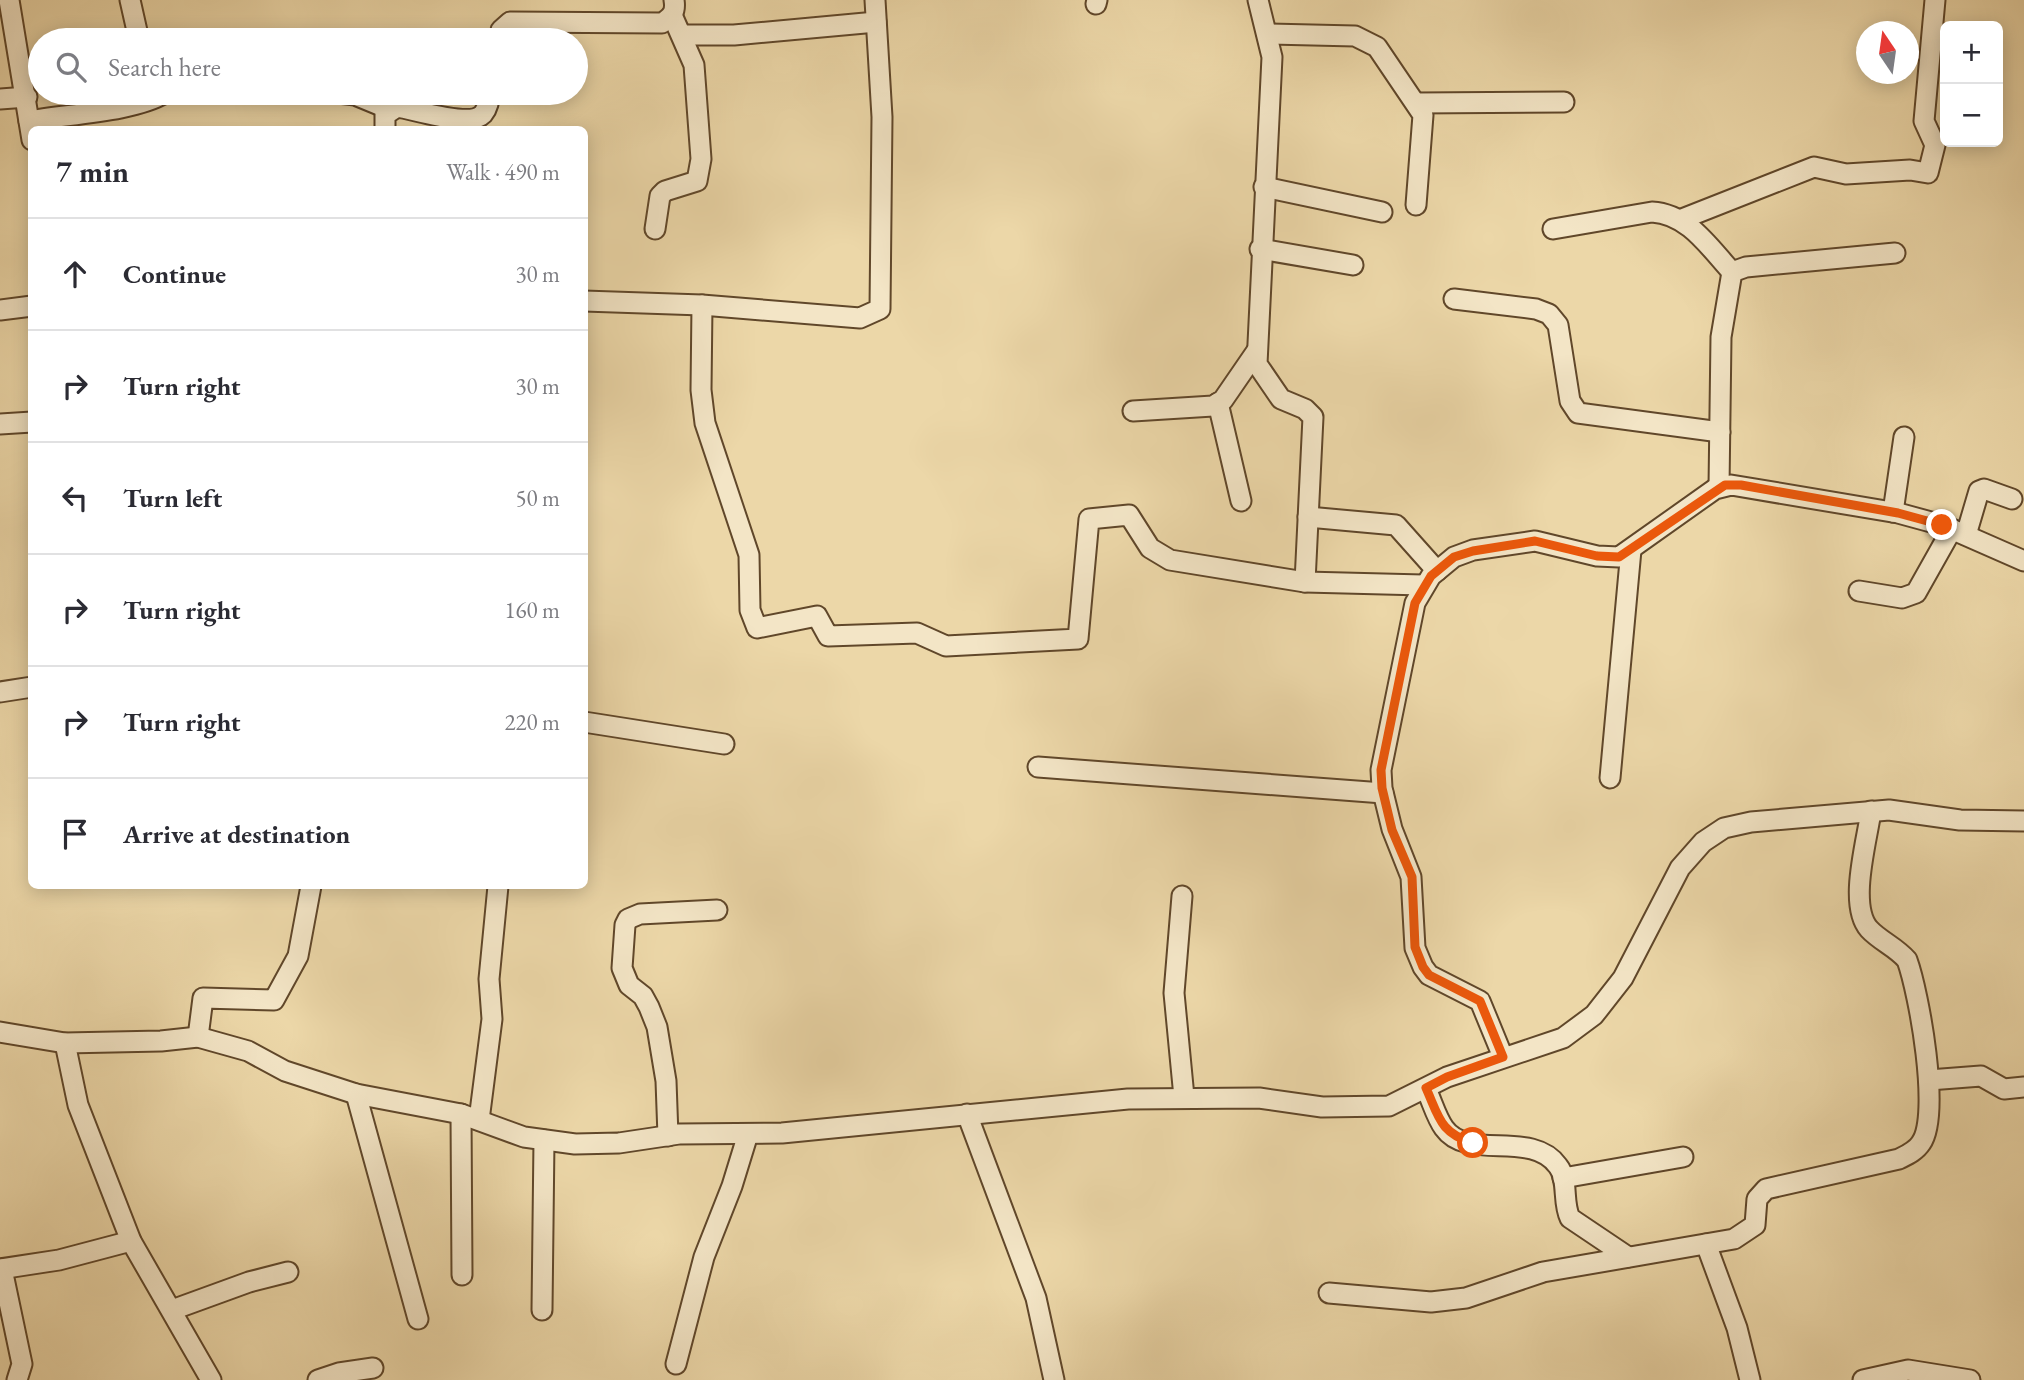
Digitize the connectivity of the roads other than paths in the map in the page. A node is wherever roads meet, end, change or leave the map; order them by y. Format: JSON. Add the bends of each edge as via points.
{"nodes":[{"id":1,"x":9,"y":0,"type":"edge"},
{"id":2,"x":130,"y":0,"type":"edge"},
{"id":3,"x":874,"y":0,"type":"edge"},
{"id":4,"x":1258,"y":0,"type":"edge"},
{"id":5,"x":1935,"y":0,"type":"edge"},
{"id":6,"x":673,"y":7,"type":"edge"},
{"id":7,"x":876,"y":22,"type":"junction"},
{"id":8,"x":136,"y":28,"type":"edge"},
{"id":9,"x":503,"y":28,"type":"edge"},
{"id":10,"x":682,"y":34,"type":"junction"},
{"id":11,"x":1267,"y":34,"type":"junction"},
{"id":12,"x":27,"y":97,"type":"junction"},
{"id":13,"x":0,"y":99,"type":"edge"},
{"id":14,"x":1564,"y":102,"type":"dead end"},
{"id":15,"x":1418,"y":103,"type":"junction"},
{"id":16,"x":83,"y":105,"type":"edge"},
{"id":17,"x":110,"y":105,"type":"edge"},
{"id":18,"x":131,"y":105,"type":"edge"},
{"id":19,"x":379,"y":105,"type":"edge"},
{"id":20,"x":487,"y":105,"type":"edge"},
{"id":21,"x":389,"y":109,"type":"junction"},
{"id":22,"x":30,"y":126,"type":"edge"},
{"id":23,"x":38,"y":126,"type":"edge"},
{"id":24,"x":385,"y":126,"type":"edge"},
{"id":25,"x":1264,"y":187,"type":"junction"},
{"id":26,"x":1416,"y":205,"type":"dead end"},
{"id":27,"x":1382,"y":212,"type":"dead end"},
{"id":28,"x":1682,"y":219,"type":"junction"},
{"id":29,"x":655,"y":229,"type":"dead end"},
{"id":30,"x":1553,"y":229,"type":"dead end"},
{"id":31,"x":1260,"y":249,"type":"junction"},
{"id":32,"x":1895,"y":253,"type":"dead end"},
{"id":33,"x":1353,"y":265,"type":"dead end"},
{"id":34,"x":1732,"y":272,"type":"junction"},
{"id":35,"x":1454,"y":299,"type":"dead end"},
{"id":36,"x":588,"y":301,"type":"edge"},
{"id":37,"x":702,"y":305,"type":"junction"},
{"id":38,"x":28,"y":306,"type":"edge"},
{"id":39,"x":0,"y":310,"type":"edge"},
{"id":40,"x":1256,"y":352,"type":"junction"},
{"id":41,"x":1218,"y":403,"type":"junction"},
{"id":42,"x":1133,"y":411,"type":"dead end"},
{"id":43,"x":28,"y":422,"type":"edge"},
{"id":44,"x":0,"y":424,"type":"edge"},
{"id":45,"x":1720,"y":432,"type":"junction"},
{"id":46,"x":1903,"y":437,"type":"dead end"},
{"id":47,"x":1719,"y":488,"type":"junction"},
{"id":48,"x":2012,"y":499,"type":"dead end"},
{"id":49,"x":1241,"y":501,"type":"dead end"},
{"id":50,"x":1893,"y":512,"type":"junction"},
{"id":51,"x":1308,"y":517,"type":"junction"},
{"id":52,"x":1959,"y":532,"type":"junction"},
{"id":53,"x":1631,"y":550,"type":"junction"},
{"id":54,"x":2024,"y":561,"type":"edge"},
{"id":55,"x":1430,"y":578,"type":"junction"},
{"id":56,"x":1305,"y":582,"type":"junction"},
{"id":57,"x":1859,"y":592,"type":"dead end"},
{"id":58,"x":28,"y":688,"type":"edge"},
{"id":59,"x":0,"y":692,"type":"edge"},
{"id":60,"x":588,"y":723,"type":"edge"},
{"id":61,"x":724,"y":744,"type":"dead end"},
{"id":62,"x":1038,"y":767,"type":"dead end"},
{"id":63,"x":1610,"y":778,"type":"dead end"},
{"id":64,"x":1383,"y":793,"type":"junction"},
{"id":65,"x":1871,"y":811,"type":"junction"},
{"id":66,"x":2024,"y":821,"type":"edge"},
{"id":67,"x":310,"y":889,"type":"edge"},
{"id":68,"x":498,"y":889,"type":"edge"},
{"id":69,"x":1182,"y":896,"type":"dead end"},
{"id":70,"x":717,"y":910,"type":"dead end"},
{"id":71,"x":0,"y":1032,"type":"edge"},
{"id":72,"x":198,"y":1037,"type":"junction"},
{"id":73,"x":65,"y":1043,"type":"junction"},
{"id":74,"x":1503,"y":1057,"type":"junction"},
{"id":75,"x":1929,"y":1080,"type":"junction"},
{"id":76,"x":2024,"y":1087,"type":"edge"},
{"id":77,"x":1426,"y":1088,"type":"junction"},
{"id":78,"x":356,"y":1094,"type":"junction"},
{"id":79,"x":1184,"y":1097,"type":"junction"},
{"id":80,"x":967,"y":1114,"type":"junction"},
{"id":81,"x":470,"y":1117,"type":"junction"},
{"id":82,"x":748,"y":1134,"type":"junction"},
{"id":83,"x":668,"y":1136,"type":"junction"},
{"id":84,"x":544,"y":1140,"type":"junction"},
{"id":85,"x":1683,"y":1157,"type":"dead end"},
{"id":86,"x":1563,"y":1178,"type":"junction"},
{"id":87,"x":131,"y":1241,"type":"junction"},
{"id":88,"x":1706,"y":1244,"type":"junction"},
{"id":89,"x":1628,"y":1257,"type":"junction"},
{"id":90,"x":1,"y":1269,"type":"edge"},
{"id":91,"x":288,"y":1272,"type":"dead end"},
{"id":92,"x":462,"y":1276,"type":"dead end"},
{"id":93,"x":1329,"y":1293,"type":"dead end"},
{"id":94,"x":172,"y":1310,"type":"junction"},
{"id":95,"x":542,"y":1310,"type":"dead end"},
{"id":96,"x":418,"y":1319,"type":"dead end"},
{"id":97,"x":676,"y":1364,"type":"dead end"},
{"id":98,"x":373,"y":1368,"type":"dead end"},
{"id":99,"x":17,"y":1380,"type":"edge"},
{"id":100,"x":211,"y":1380,"type":"edge"},
{"id":101,"x":318,"y":1380,"type":"edge"},
{"id":102,"x":1054,"y":1380,"type":"edge"},
{"id":103,"x":1750,"y":1380,"type":"edge"},
{"id":104,"x":1863,"y":1380,"type":"edge"},
{"id":105,"x":1970,"y":1380,"type":"edge"}],
"edges":[{"from":1,"to":12,"type":"street"},
{"from":2,"to":8,"type":"street"},
{"from":3,"to":7,"type":"street"},
{"from":4,"to":11,"type":"street"},
{"from":5,"to":28,"type":"street","via":[[1924,121],[1935,145],[1928,173],[1846,174],[1814,167]]},
{"from":6,"to":9,"type":"street","via":[[663,23],[510,22]]},
{"from":6,"to":10,"type":"street"},
{"from":7,"to":10,"type":"street","via":[[734,35]]},
{"from":7,"to":37,"type":"street","via":[[882,117],[880,309],[860,318]]},
{"from":10,"to":29,"type":"street","via":[[694,65],[700,174],[690,185],[660,196]]},
{"from":11,"to":15,"type":"street","via":[[1355,36],[1370,41]]},
{"from":11,"to":25,"type":"street","via":[[1272,57]]},
{"from":12,"to":13,"type":"street"},
{"from":12,"to":22,"type":"street"},
{"from":14,"to":15,"type":"street"},
{"from":15,"to":26,"type":"street","via":[[1423,128]]},
{"from":16,"to":23,"type":"street"},
{"from":17,"to":18,"type":"street"},
{"from":19,"to":21,"type":"street"},
{"from":20,"to":21,"type":"street","via":[[482,116],[470,121]]},
{"from":21,"to":24,"type":"street"},
{"from":25,"to":27,"type":"street"},
{"from":25,"to":31,"type":"street"},
{"from":28,"to":30,"type":"street","via":[[1668,212],[1652,212]]},
{"from":28,"to":34,"type":"street"},
{"from":31,"to":33,"type":"street"},
{"from":31,"to":40,"type":"street"},
{"from":32,"to":34,"type":"street"},
{"from":34,"to":45,"type":"street","via":[[1721,337]]},
{"from":35,"to":45,"type":"street","via":[[1549,314],[1558,325],[1570,401],[1578,413]]},
{"from":36,"to":37,"type":"street"},
{"from":37,"to":56,"type":"street","via":[[705,423],[749,555],[750,610],[758,628],[817,616],[828,636],[917,632],[946,646],[1079,639],[1089,519],[1129,515],[1150,548],[1170,560]]},
{"from":38,"to":39,"type":"street"},
{"from":40,"to":41,"type":"street","via":[[1236,385]]},
{"from":40,"to":51,"type":"street","via":[[1259,372],[1281,399],[1312,417]]},
{"from":41,"to":42,"type":"street","via":[[1198,409]]},
{"from":41,"to":49,"type":"street"},
{"from":43,"to":44,"type":"street"},
{"from":45,"to":47,"type":"street"},
{"from":46,"to":50,"type":"street"},
{"from":47,"to":50,"type":"street","via":[[1741,485]]},
{"from":47,"to":53,"type":"street"},
{"from":48,"to":52,"type":"street","via":[[1979,491]]},
{"from":50,"to":52,"type":"street"},
{"from":51,"to":55,"type":"street","via":[[1395,525]]},
{"from":51,"to":56,"type":"street"},
{"from":52,"to":54,"type":"street"},
{"from":52,"to":57,"type":"street","via":[[1916,593],[1902,598]]},
{"from":53,"to":55,"type":"street","via":[[1608,557],[1535,541],[1454,557]]},
{"from":53,"to":63,"type":"street"},
{"from":55,"to":56,"type":"street"},
{"from":55,"to":64,"type":"street","via":[[1415,603],[1381,770]]},
{"from":58,"to":59,"type":"street"},
{"from":60,"to":61,"type":"street"},
{"from":62,"to":64,"type":"street"},
{"from":64,"to":74,"type":"street","via":[[1392,830],[1412,877],[1415,947],[1423,967],[1429,975],[1480,1001]]},
{"from":65,"to":66,"type":"street"},
{"from":65,"to":74,"type":"street","via":[[1751,822],[1724,828],[1703,842],[1680,868],[1623,978],[1594,1015],[1563,1038]]},
{"from":65,"to":75,"type":"street","via":[[1859,904],[1871,931],[1907,960]]},
{"from":67,"to":72,"type":"street","via":[[298,957],[274,1000],[203,998]]},
{"from":68,"to":81,"type":"street","via":[[489,979],[492,1019]]},
{"from":69,"to":79,"type":"street","via":[[1174,993]]},
{"from":70,"to":83,"type":"street","via":[[640,914],[625,925],[622,968],[629,985],[643,996],[657,1027],[666,1081]]},
{"from":71,"to":73,"type":"street"},
{"from":72,"to":73,"type":"street"},
{"from":72,"to":78,"type":"street","via":[[248,1051],[285,1071]]},
{"from":73,"to":87,"type":"street","via":[[78,1105]]},
{"from":74,"to":77,"type":"street"},
{"from":75,"to":76,"type":"street","via":[[1973,1075],[2004,1089]]},
{"from":75,"to":88,"type":"street","via":[[1930,1117],[1922,1142],[1913,1152],[1766,1189],[1757,1199],[1755,1225],[1750,1231]]},
{"from":77,"to":79,"type":"street","via":[[1389,1106],[1367,1107]]},
{"from":77,"to":86,"type":"street","via":[[1444,1129],[1455,1138],[1539,1150],[1557,1164]]},
{"from":78,"to":81,"type":"street"},
{"from":78,"to":96,"type":"street"},
{"from":79,"to":80,"type":"street"},
{"from":80,"to":82,"type":"street"},
{"from":80,"to":102,"type":"street","via":[[1036,1298]]},
{"from":81,"to":84,"type":"street"},
{"from":81,"to":92,"type":"street"},
{"from":82,"to":83,"type":"street"},
{"from":82,"to":97,"type":"street","via":[[704,1257]]},
{"from":83,"to":84,"type":"street","via":[[619,1143]]},
{"from":84,"to":95,"type":"street"},
{"from":85,"to":86,"type":"street"},
{"from":86,"to":89,"type":"street","via":[[1570,1218]]},
{"from":87,"to":90,"type":"street"},
{"from":87,"to":94,"type":"street"},
{"from":88,"to":89,"type":"street"},
{"from":88,"to":103,"type":"street","via":[[1737,1328]]},
{"from":89,"to":93,"type":"street","via":[[1543,1272],[1454,1300]]},
{"from":90,"to":99,"type":"street","via":[[22,1364]]},
{"from":91,"to":94,"type":"street"},
{"from":94,"to":100,"type":"street"},
{"from":98,"to":101,"type":"street"},
{"from":104,"to":105,"type":"street","via":[[1908,1370]]}]}
